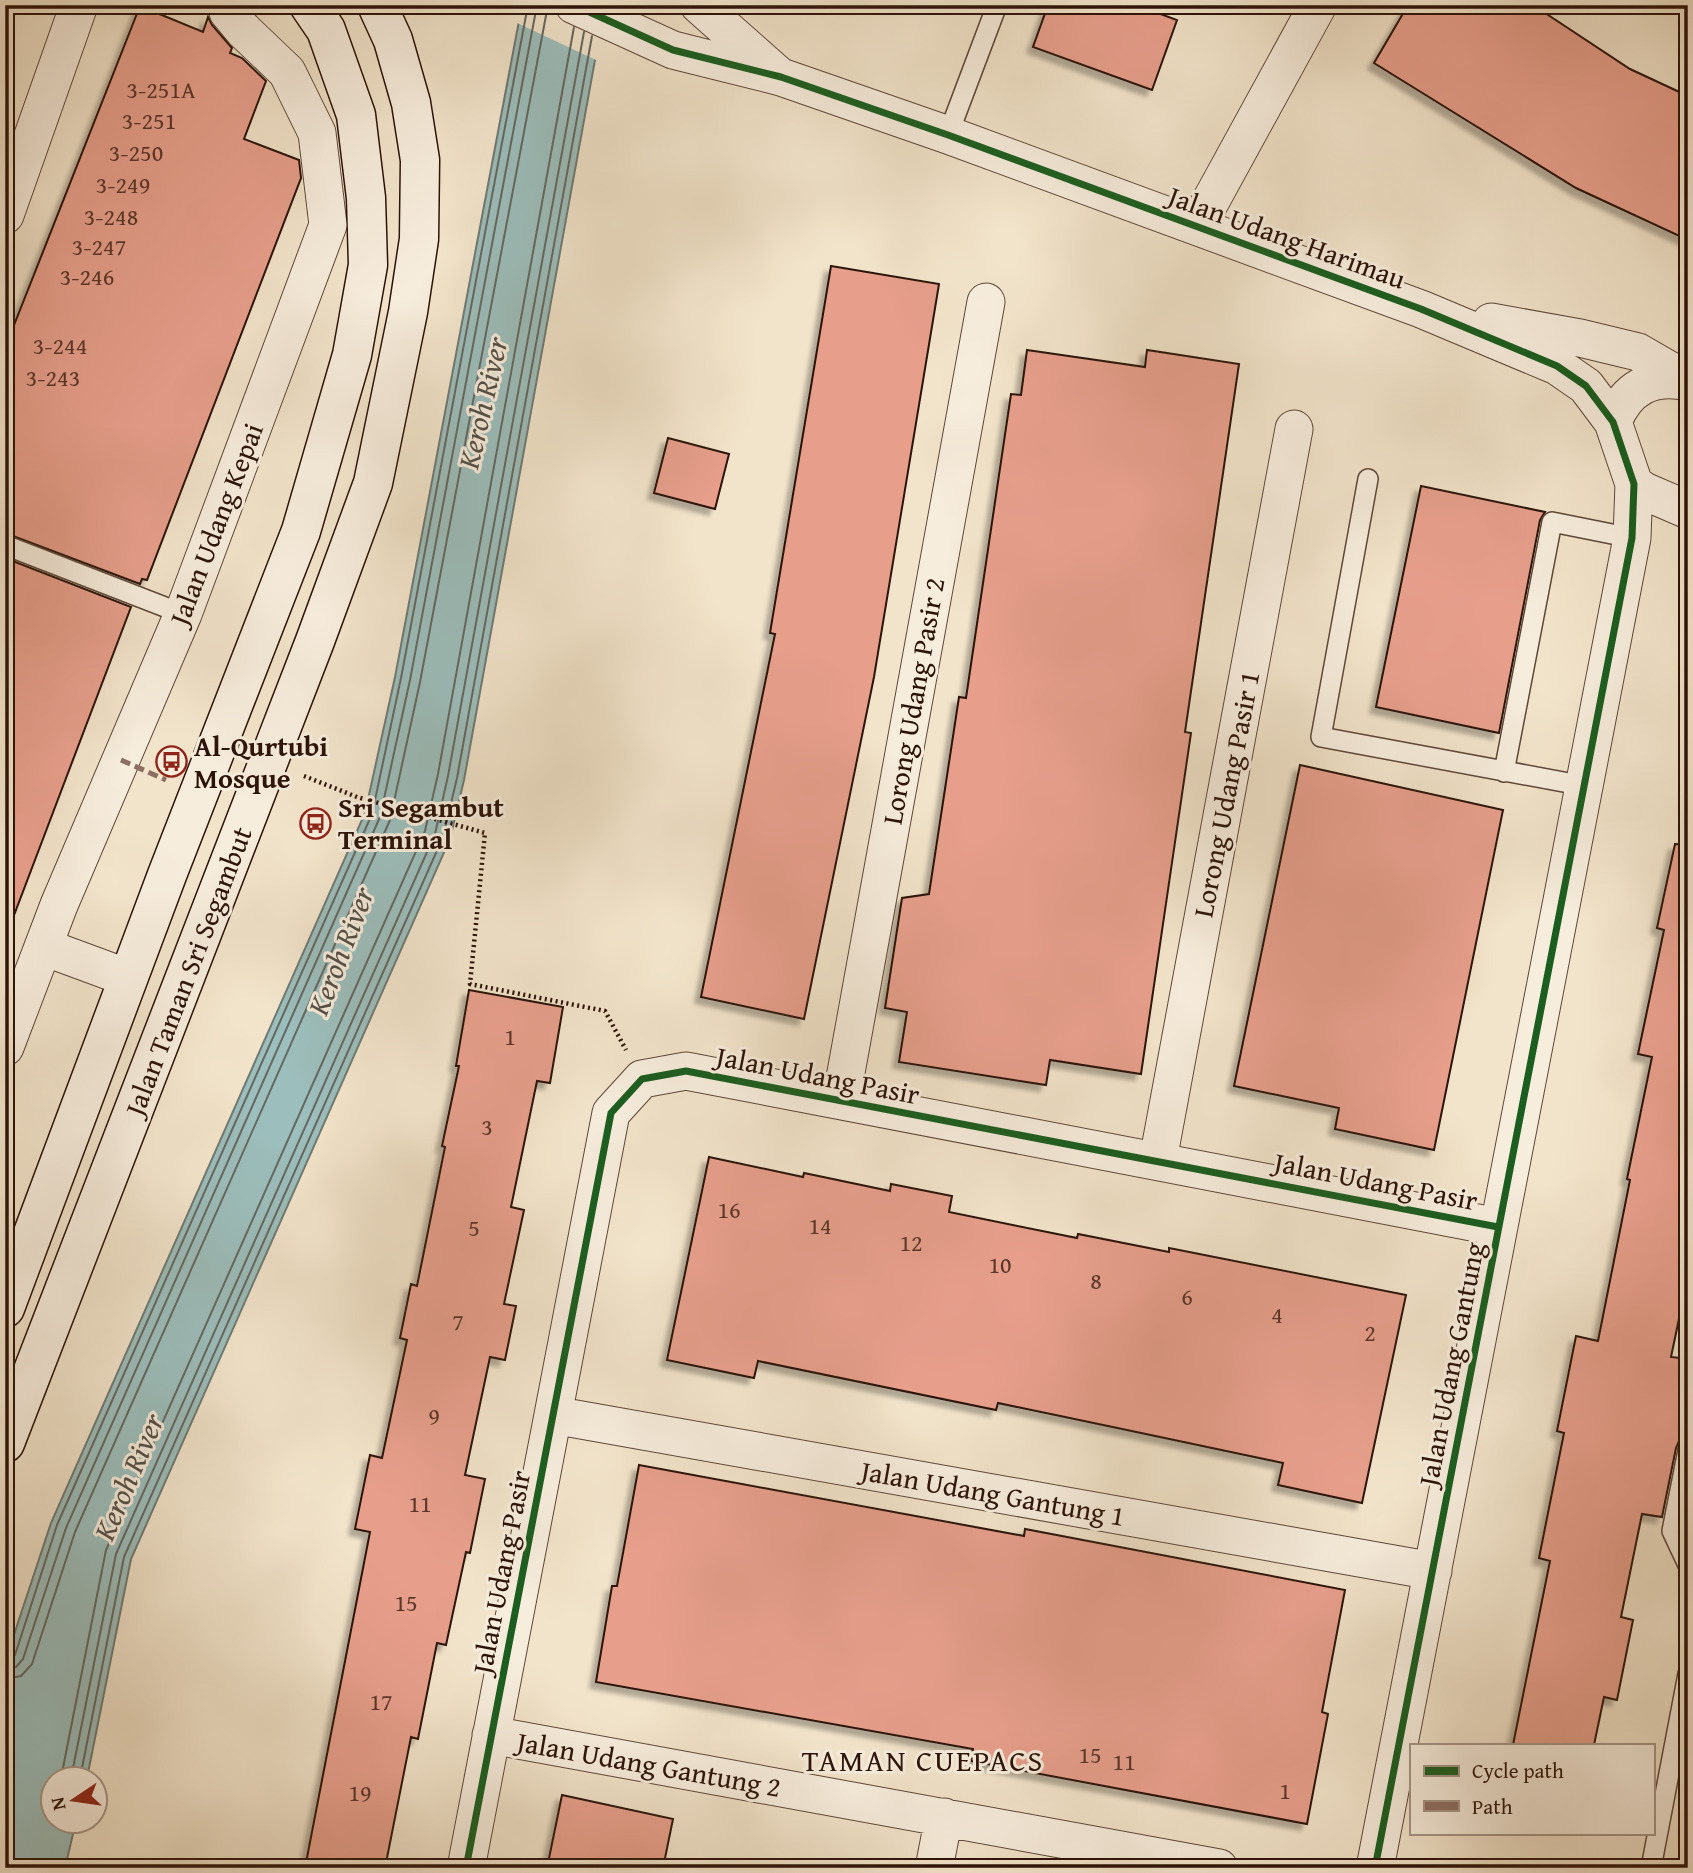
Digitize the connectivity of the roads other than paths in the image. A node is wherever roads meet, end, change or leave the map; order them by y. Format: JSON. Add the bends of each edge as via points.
{"nodes":[{"id":1,"x":79,"y":5,"type":"edge"},
{"id":2,"x":309,"y":5,"type":"edge"},
{"id":3,"x":377,"y":5,"type":"edge"},
{"id":4,"x":574,"y":5,"type":"edge"},
{"id":5,"x":699,"y":5,"type":"edge"},
{"id":6,"x":997,"y":5,"type":"edge"},
{"id":7,"x":1318,"y":5,"type":"edge"},
{"id":8,"x":228,"y":12,"type":"dead end"},
{"id":9,"x":781,"y":78,"type":"junction"},
{"id":10,"x":948,"y":135,"type":"junction"},
{"id":11,"x":5,"y":215,"type":"edge"},
{"id":12,"x":1197,"y":226,"type":"junction"},
{"id":13,"x":986,"y":302,"type":"dead end"},
{"id":14,"x":1421,"y":309,"type":"junction"},
{"id":15,"x":1688,"y":382,"type":"edge"},
{"id":16,"x":1613,"y":422,"type":"junction"},
{"id":17,"x":1294,"y":429,"type":"dead end"},
{"id":18,"x":1368,"y":479,"type":"dead end"},
{"id":19,"x":1634,"y":484,"type":"junction"},
{"id":20,"x":1688,"y":510,"type":"edge"},
{"id":21,"x":1632,"y":538,"type":"junction"},
{"id":22,"x":5,"y":545,"type":"edge"},
{"id":23,"x":183,"y":614,"type":"junction"},
{"id":24,"x":1504,"y":772,"type":"junction"},
{"id":25,"x":1586,"y":786,"type":"junction"},
{"id":26,"x":44,"y":947,"type":"junction"},
{"id":27,"x":128,"y":978,"type":"junction"},
{"id":28,"x":5,"y":1047,"type":"edge"},
{"id":29,"x":841,"y":1100,"type":"junction"},
{"id":30,"x":1158,"y":1160,"type":"junction"},
{"id":31,"x":1499,"y":1227,"type":"junction"},
{"id":32,"x":7,"y":1302,"type":"edge"},
{"id":33,"x":553,"y":1415,"type":"junction"},
{"id":34,"x":5,"y":1443,"type":"edge"},
{"id":35,"x":1688,"y":1450,"type":"edge"},
{"id":36,"x":1688,"y":1565,"type":"edge"},
{"id":37,"x":1433,"y":1571,"type":"junction"},
{"id":38,"x":1688,"y":1674,"type":"edge"},
{"id":39,"x":491,"y":1735,"type":"junction"},
{"id":40,"x":944,"y":1817,"type":"junction"},
{"id":41,"x":1178,"y":1864,"type":"edge"},
{"id":42,"x":466,"y":1868,"type":"edge"},
{"id":43,"x":934,"y":1868,"type":"edge"},
{"id":44,"x":1219,"y":1868,"type":"edge"},
{"id":45,"x":1375,"y":1868,"type":"edge"},
{"id":46,"x":1651,"y":1868,"type":"edge"}],
"edges":[{"from":1,"to":11,"type":"street"},
{"from":2,"to":27,"type":"street","name":"Jalan Taman Sri Segambut","via":[[326,30],[356,115],[368,265],[352,355],[301,531]]},
{"from":3,"to":34,"type":"street","name":"Jalan Taman Sri Segambut","via":[[393,40],[411,103],[420,160],[419,239],[373,483]]},
{"from":4,"to":9,"type":"street","name":"Jalan Udang Harimau","via":[[673,50]]},
{"from":5,"to":9,"type":"street","name":"Jalan Udang Harimau"},
{"from":6,"to":10,"type":"lane"},
{"from":7,"to":12,"type":"street"},
{"from":8,"to":23,"type":"street","name":"Jalan Udang Kepai","via":[[288,72],[317,134],[328,225]]},
{"from":9,"to":10,"type":"street","name":"Jalan Udang Harimau"},
{"from":10,"to":12,"type":"street","name":"Jalan Udang Harimau"},
{"from":12,"to":14,"type":"street","name":"Jalan Udang Harimau"},
{"from":13,"to":29,"type":"street","name":"Lorong Udang Pasir 2"},
{"from":14,"to":15,"type":"street","name":"Jalan Udang Harimau","via":[[1638,352]]},
{"from":14,"to":16,"type":"street","name":"Jalan Udang Harimau","via":[[1558,366],[1586,386]]},
{"from":15,"to":16,"type":"street","via":[[1672,378],[1636,389],[1621,403]]},
{"from":16,"to":19,"type":"street","name":"Jalan Udang Harimau"},
{"from":17,"to":30,"type":"street","name":"Lorong Udang Pasir 1"},
{"from":18,"to":24,"type":"lane","via":[[1321,737]]},
{"from":19,"to":20,"type":"street"},
{"from":19,"to":21,"type":"street","name":"Jalan Udang Harimau"},
{"from":21,"to":24,"type":"lane","via":[[1552,522]]},
{"from":21,"to":25,"type":"street","name":"Jalan Udang Harimau"},
{"from":22,"to":23,"type":"lane"},
{"from":23,"to":26,"type":"street","name":"Jalan Udang Kepai"},
{"from":24,"to":25,"type":"lane"},
{"from":25,"to":31,"type":"street","name":"Jalan Udang Gantung"},
{"from":26,"to":27,"type":"street"},
{"from":26,"to":28,"type":"street","name":"Jalan Udang Kepai"},
{"from":27,"to":32,"type":"street","name":"Jalan Taman Sri Segambut"},
{"from":29,"to":30,"type":"street","name":"Jalan Udang Pasir"},
{"from":29,"to":33,"type":"street","name":"Jalan Udang Pasir","via":[[686,1071],[642,1079],[611,1113]]},
{"from":30,"to":31,"type":"street","name":"Jalan Udang Pasir"},
{"from":31,"to":37,"type":"street","name":"Jalan Udang Gantung"},
{"from":33,"to":37,"type":"street","name":"Jalan Udang Gantung 1"},
{"from":33,"to":39,"type":"street","name":"Jalan Udang Pasir"},
{"from":35,"to":36,"type":"lane","via":[[1672,1531]]},
{"from":37,"to":45,"type":"street","name":"Jalan Udang Gantung"},
{"from":38,"to":46,"type":"lane"},
{"from":39,"to":40,"type":"street","name":"Jalan Udang Gantung 2"},
{"from":39,"to":42,"type":"street","name":"Jalan Udang Pasir"},
{"from":40,"to":41,"type":"street","name":"Jalan Udang Gantung 2"},
{"from":40,"to":43,"type":"street"},
{"from":41,"to":44,"type":"street","name":"Jalan Udang Gantung 2"}]}
